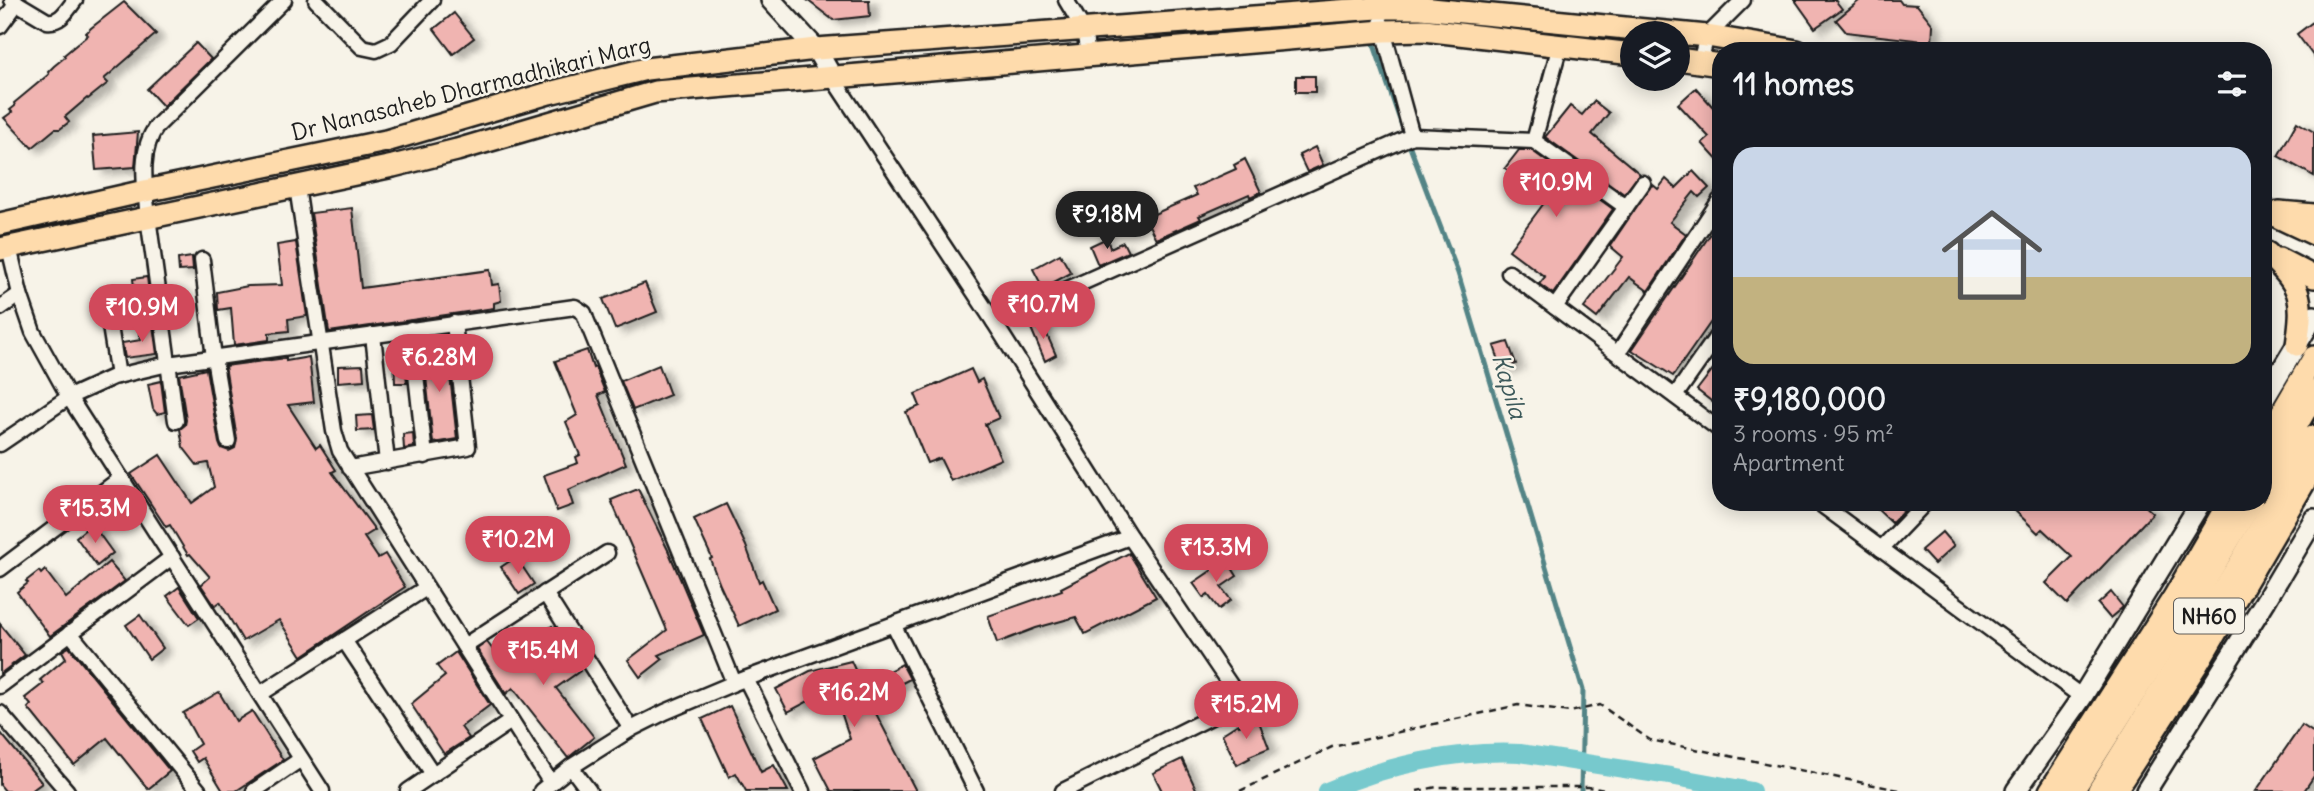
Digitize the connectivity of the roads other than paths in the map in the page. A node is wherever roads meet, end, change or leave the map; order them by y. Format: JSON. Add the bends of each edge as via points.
{"nodes":[{"id":1,"x":75,"y":0,"type":"edge"},
{"id":2,"x":284,"y":0,"type":"edge"},
{"id":3,"x":316,"y":0,"type":"edge"},
{"id":4,"x":432,"y":0,"type":"edge"},
{"id":5,"x":771,"y":0,"type":"edge"},
{"id":6,"x":1066,"y":0,"type":"edge"},
{"id":7,"x":1743,"y":0,"type":"edge"},
{"id":8,"x":15,"y":1,"type":"edge"},
{"id":9,"x":1376,"y":4,"type":"edge"},
{"id":10,"x":0,"y":26,"type":"edge"},
{"id":11,"x":1084,"y":30,"type":"junction"},
{"id":12,"x":1383,"y":31,"type":"junction"},
{"id":13,"x":1707,"y":36,"type":"junction"},
{"id":14,"x":1743,"y":42,"type":"edge"},
{"id":15,"x":1560,"y":45,"type":"junction"},
{"id":16,"x":816,"y":49,"type":"junction"},
{"id":17,"x":1620,"y":52,"type":"edge"},
{"id":18,"x":1088,"y":55,"type":"junction"},
{"id":19,"x":1690,"y":60,"type":"edge"},
{"id":20,"x":1710,"y":63,"type":"edge"},
{"id":21,"x":832,"y":77,"type":"junction"},
{"id":22,"x":1412,"y":136,"type":"junction"},
{"id":23,"x":1534,"y":141,"type":"junction"},
{"id":24,"x":1643,"y":183,"type":"dead end"},
{"id":25,"x":297,"y":187,"type":"junction"},
{"id":26,"x":145,"y":191,"type":"junction"},
{"id":27,"x":1626,"y":207,"type":"junction"},
{"id":28,"x":2272,"y":211,"type":"edge"},
{"id":29,"x":2272,"y":214,"type":"edge"},
{"id":30,"x":2314,"y":215,"type":"edge"},
{"id":31,"x":148,"y":217,"type":"junction"},
{"id":32,"x":1712,"y":218,"type":"edge"},
{"id":33,"x":2,"y":223,"type":"edge"},
{"id":34,"x":2314,"y":234,"type":"edge"},
{"id":35,"x":4,"y":248,"type":"edge"},
{"id":36,"x":2272,"y":256,"type":"edge"},
{"id":37,"x":2272,"y":259,"type":"edge"},
{"id":38,"x":202,"y":260,"type":"dead end"},
{"id":39,"x":1508,"y":273,"type":"dead end"},
{"id":40,"x":2314,"y":277,"type":"edge"},
{"id":41,"x":20,"y":294,"type":"junction"},
{"id":42,"x":105,"y":295,"type":"dead end"},
{"id":43,"x":1555,"y":307,"type":"junction"},
{"id":44,"x":0,"y":308,"type":"edge"},
{"id":45,"x":2314,"y":316,"type":"edge"},
{"id":46,"x":994,"y":322,"type":"junction"},
{"id":47,"x":454,"y":323,"type":"junction"},
{"id":48,"x":411,"y":329,"type":"junction"},
{"id":49,"x":373,"y":335,"type":"junction"},
{"id":50,"x":321,"y":341,"type":"junction"},
{"id":51,"x":1712,"y":343,"type":"edge"},
{"id":52,"x":2305,"y":351,"type":"edge"},
{"id":53,"x":1618,"y":353,"type":"junction"},
{"id":54,"x":214,"y":358,"type":"junction"},
{"id":55,"x":168,"y":364,"type":"junction"},
{"id":56,"x":118,"y":376,"type":"junction"},
{"id":57,"x":2272,"y":390,"type":"edge"},
{"id":58,"x":2314,"y":392,"type":"edge"},
{"id":59,"x":1675,"y":396,"type":"junction"},
{"id":60,"x":69,"y":397,"type":"junction"},
{"id":61,"x":176,"y":421,"type":"dead end"},
{"id":62,"x":1712,"y":423,"type":"edge"},
{"id":63,"x":2272,"y":424,"type":"edge"},
{"id":64,"x":2314,"y":438,"type":"edge"},
{"id":65,"x":228,"y":441,"type":"dead end"},
{"id":66,"x":0,"y":444,"type":"edge"},
{"id":67,"x":425,"y":456,"type":"junction"},
{"id":68,"x":387,"y":462,"type":"junction"},
{"id":69,"x":2272,"y":465,"type":"edge"},
{"id":70,"x":2314,"y":466,"type":"edge"},
{"id":71,"x":350,"y":468,"type":"junction"},
{"id":72,"x":121,"y":478,"type":"junction"},
{"id":73,"x":2272,"y":510,"type":"edge"},
{"id":74,"x":1830,"y":511,"type":"edge"},
{"id":75,"x":1917,"y":511,"type":"edge"},
{"id":76,"x":2196,"y":511,"type":"edge"},
{"id":77,"x":2224,"y":511,"type":"edge"},
{"id":78,"x":2245,"y":511,"type":"edge"},
{"id":79,"x":2272,"y":511,"type":"edge"},
{"id":80,"x":2314,"y":519,"type":"edge"},
{"id":81,"x":1130,"y":537,"type":"junction"},
{"id":82,"x":1881,"y":549,"type":"junction"},
{"id":83,"x":607,"y":552,"type":"dead end"},
{"id":84,"x":172,"y":557,"type":"junction"},
{"id":85,"x":0,"y":569,"type":"edge"},
{"id":86,"x":426,"y":587,"type":"junction"},
{"id":87,"x":545,"y":593,"type":"junction"},
{"id":88,"x":894,"y":626,"type":"junction"},
{"id":89,"x":70,"y":633,"type":"junction"},
{"id":90,"x":344,"y":640,"type":"junction"},
{"id":91,"x":464,"y":646,"type":"junction"},
{"id":92,"x":740,"y":681,"type":"junction"},
{"id":93,"x":0,"y":686,"type":"edge"},
{"id":94,"x":260,"y":694,"type":"junction"},
{"id":95,"x":2082,"y":697,"type":"junction"},
{"id":96,"x":0,"y":713,"type":"edge"},
{"id":97,"x":511,"y":721,"type":"junction"},
{"id":98,"x":631,"y":729,"type":"junction"},
{"id":99,"x":301,"y":759,"type":"junction"},
{"id":100,"x":571,"y":767,"type":"junction"},
{"id":101,"x":433,"y":774,"type":"junction"},
{"id":102,"x":546,"y":787,"type":"edge"},
{"id":103,"x":67,"y":791,"type":"edge"},
{"id":104,"x":198,"y":791,"type":"edge"},
{"id":105,"x":254,"y":791,"type":"edge"},
{"id":106,"x":322,"y":791,"type":"edge"},
{"id":107,"x":408,"y":791,"type":"edge"},
{"id":108,"x":589,"y":791,"type":"edge"},
{"id":109,"x":802,"y":791,"type":"edge"},
{"id":110,"x":976,"y":791,"type":"edge"},
{"id":111,"x":1063,"y":791,"type":"edge"},
{"id":112,"x":2016,"y":791,"type":"edge"},
{"id":113,"x":2050,"y":791,"type":"edge"},
{"id":114,"x":2071,"y":791,"type":"edge"},
{"id":115,"x":2100,"y":791,"type":"edge"},
{"id":116,"x":2115,"y":791,"type":"edge"},
{"id":117,"x":2146,"y":791,"type":"edge"}],
"edges":[{"from":1,"to":8,"type":"street","via":[[53,22]]},
{"from":2,"to":26,"type":"street","via":[[157,126],[146,145]]},
{"from":3,"to":4,"type":"street","via":[[362,47],[376,50],[391,43]]},
{"from":5,"to":16,"type":"street"},
{"from":6,"to":11,"type":"street"},
{"from":7,"to":13,"type":"street"},
{"from":8,"to":10,"type":"street"},
{"from":9,"to":11,"type":"main road","name":"Dr Nanasaheb Dharmadhikari Marg"},
{"from":9,"to":12,"type":"street"},
{"from":9,"to":13,"type":"main road","name":"Dr Nanasaheb Dharmadhikari Marg"},
{"from":11,"to":16,"type":"main road","name":"Dr Nanasaheb Dharmadhikari Marg"},
{"from":11,"to":18,"type":"street"},
{"from":12,"to":15,"type":"main road","via":[[1424,30]]},
{"from":12,"to":18,"type":"main road"},
{"from":12,"to":22,"type":"street"},
{"from":13,"to":14,"type":"main road","name":"Dr Nanasaheb Dharmadhikari Marg"},
{"from":13,"to":20,"type":"street"},
{"from":15,"to":17,"type":"main road"},
{"from":15,"to":23,"type":"street"},
{"from":16,"to":21,"type":"street"},
{"from":16,"to":26,"type":"main road","name":"Dr Nanasaheb Dharmadhikari Marg","via":[[646,69],[386,141]]},
{"from":18,"to":21,"type":"main road"},
{"from":19,"to":20,"type":"main road"},
{"from":21,"to":25,"type":"main road","via":[[654,92],[457,150]]},
{"from":21,"to":46,"type":"street"},
{"from":22,"to":23,"type":"street"},
{"from":22,"to":46,"type":"street"},
{"from":23,"to":27,"type":"street"},
{"from":24,"to":27,"type":"street"},
{"from":25,"to":31,"type":"main road"},
{"from":25,"to":50,"type":"street"},
{"from":26,"to":31,"type":"street"},
{"from":26,"to":33,"type":"main road","name":"Dr Nanasaheb Dharmadhikari Marg"},
{"from":27,"to":43,"type":"street"},
{"from":28,"to":30,"type":"main road"},
{"from":29,"to":34,"type":"main road"},
{"from":31,"to":35,"type":"main road"},
{"from":31,"to":55,"type":"street"},
{"from":32,"to":53,"type":"street"},
{"from":33,"to":35,"type":"street"},
{"from":35,"to":41,"type":"street"},
{"from":36,"to":40,"type":"main road"},
{"from":37,"to":52,"type":"main road","via":[[2300,294]]},
{"from":38,"to":54,"type":"street"},
{"from":39,"to":43,"type":"street"},
{"from":41,"to":44,"type":"street"},
{"from":41,"to":60,"type":"street","via":[[33,332]]},
{"from":42,"to":56,"type":"street"},
{"from":43,"to":53,"type":"street"},
{"from":45,"to":52,"type":"street"},
{"from":46,"to":81,"type":"street"},
{"from":47,"to":48,"type":"street"},
{"from":47,"to":67,"type":"street","via":[[468,447]]},
{"from":47,"to":92,"type":"street","via":[[569,307],[583,313]]},
{"from":48,"to":49,"type":"street"},
{"from":48,"to":67,"type":"street"},
{"from":49,"to":50,"type":"street"},
{"from":49,"to":68,"type":"street"},
{"from":50,"to":54,"type":"street"},
{"from":50,"to":71,"type":"street","via":[[334,431]]},
{"from":51,"to":59,"type":"street"},
{"from":52,"to":57,"type":"street"},
{"from":52,"to":63,"type":"main road"},
{"from":53,"to":59,"type":"street"},
{"from":54,"to":55,"type":"street"},
{"from":54,"to":65,"type":"street"},
{"from":55,"to":56,"type":"street"},
{"from":55,"to":61,"type":"street"},
{"from":56,"to":60,"type":"street"},
{"from":58,"to":69,"type":"highway"},
{"from":59,"to":62,"type":"street"},
{"from":60,"to":66,"type":"street"},
{"from":60,"to":72,"type":"street"},
{"from":64,"to":73,"type":"highway","number":"NH60"},
{"from":67,"to":68,"type":"street"},
{"from":68,"to":71,"type":"street"},
{"from":70,"to":116,"type":"main road","via":[[2198,663]]},
{"from":71,"to":86,"type":"street"},
{"from":72,"to":84,"type":"street"},
{"from":72,"to":85,"type":"street"},
{"from":74,"to":82,"type":"street"},
{"from":75,"to":82,"type":"street"},
{"from":76,"to":95,"type":"street"},
{"from":77,"to":113,"type":"main road"},
{"from":78,"to":114,"type":"highway","number":"NH60"},
{"from":79,"to":115,"type":"highway","number":"NH60"},
{"from":80,"to":117,"type":"street"},
{"from":81,"to":88,"type":"street"},
{"from":81,"to":111,"type":"street","via":[[1233,690],[1234,701],[1227,709]]},
{"from":82,"to":95,"type":"street"},
{"from":83,"to":87,"type":"street"},
{"from":84,"to":89,"type":"street"},
{"from":84,"to":94,"type":"street"},
{"from":86,"to":90,"type":"street"},
{"from":86,"to":91,"type":"street"},
{"from":87,"to":91,"type":"street"},
{"from":87,"to":98,"type":"street"},
{"from":88,"to":92,"type":"street"},
{"from":88,"to":110,"type":"street"},
{"from":89,"to":93,"type":"street"},
{"from":89,"to":104,"type":"street"},
{"from":90,"to":94,"type":"street"},
{"from":90,"to":101,"type":"street"},
{"from":91,"to":97,"type":"street"},
{"from":92,"to":98,"type":"street"},
{"from":92,"to":109,"type":"street"},
{"from":94,"to":99,"type":"street"},
{"from":95,"to":112,"type":"street"},
{"from":96,"to":103,"type":"street"},
{"from":97,"to":101,"type":"street"},
{"from":97,"to":102,"type":"street"},
{"from":98,"to":100,"type":"street"},
{"from":99,"to":105,"type":"street"},
{"from":99,"to":106,"type":"street"},
{"from":100,"to":102,"type":"street"},
{"from":100,"to":108,"type":"street"},
{"from":101,"to":107,"type":"street"}]}
